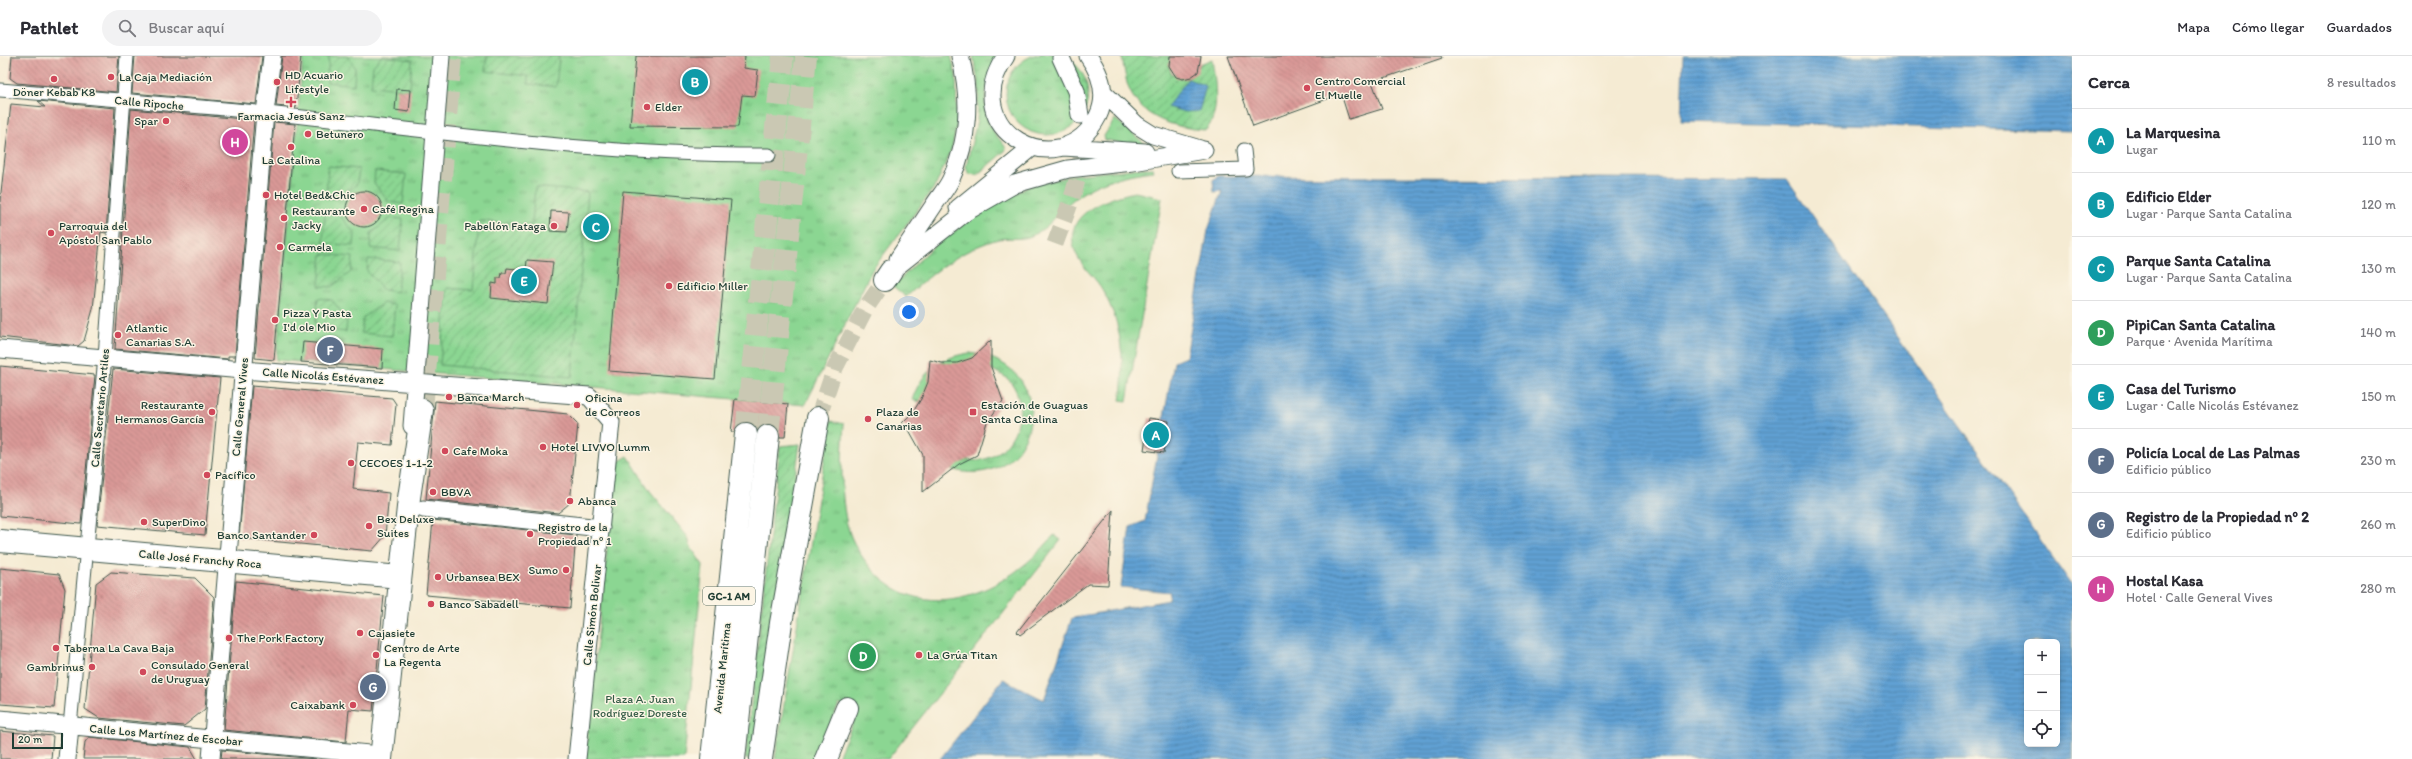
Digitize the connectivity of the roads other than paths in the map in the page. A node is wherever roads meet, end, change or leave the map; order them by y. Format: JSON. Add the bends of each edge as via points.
{"nodes":[{"id":1,"x":127,"y":56,"type":"edge"},
{"id":2,"x":272,"y":56,"type":"edge"},
{"id":3,"x":441,"y":56,"type":"edge"},
{"id":4,"x":960,"y":56,"type":"edge"},
{"id":5,"x":1006,"y":56,"type":"edge"},
{"id":6,"x":1061,"y":58,"type":"dead end"},
{"id":7,"x":1094,"y":60,"type":"edge"},
{"id":8,"x":0,"y":90,"type":"edge"},
{"id":9,"x":1103,"y":92,"type":"junction"},
{"id":10,"x":124,"y":101,"type":"junction"},
{"id":11,"x":265,"y":113,"type":"junction"},
{"id":12,"x":1080,"y":115,"type":"dead end"},
{"id":13,"x":434,"y":134,"type":"junction"},
{"id":14,"x":1033,"y":147,"type":"junction"},
{"id":15,"x":1063,"y":147,"type":"junction"},
{"id":16,"x":1204,"y":150,"type":"junction"},
{"id":17,"x":1244,"y":150,"type":"dead end"},
{"id":18,"x":769,"y":155,"type":"dead end"},
{"id":19,"x":1178,"y":171,"type":"dead end"},
{"id":20,"x":888,"y":275,"type":"junction"},
{"id":21,"x":0,"y":349,"type":"edge"},
{"id":22,"x":105,"y":357,"type":"junction"},
{"id":23,"x":243,"y":370,"type":"junction"},
{"id":24,"x":414,"y":383,"type":"junction"},
{"id":25,"x":422,"y":410,"type":"tunnel mouth"},
{"id":26,"x":818,"y":418,"type":"tunnel mouth"},
{"id":27,"x":611,"y":422,"type":"joint"},
{"id":28,"x":746,"y":434,"type":"tunnel mouth"},
{"id":29,"x":768,"y":436,"type":"tunnel mouth"},
{"id":30,"x":414,"y":505,"type":"junction"},
{"id":31,"x":601,"y":528,"type":"junction"},
{"id":32,"x":0,"y":542,"type":"edge"},
{"id":33,"x":87,"y":549,"type":"junction"},
{"id":34,"x":226,"y":562,"type":"junction"},
{"id":35,"x":400,"y":576,"type":"junction"},
{"id":36,"x":847,"y":708,"type":"dead end"},
{"id":37,"x":0,"y":719,"type":"edge"},
{"id":38,"x":70,"y":726,"type":"junction"},
{"id":39,"x":212,"y":740,"type":"junction"},
{"id":40,"x":381,"y":757,"type":"edge"},
{"id":41,"x":67,"y":759,"type":"edge"},
{"id":42,"x":211,"y":759,"type":"edge"},
{"id":43,"x":577,"y":759,"type":"edge"},
{"id":44,"x":712,"y":759,"type":"edge"},
{"id":45,"x":734,"y":759,"type":"edge"},
{"id":46,"x":761,"y":759,"type":"edge"},
{"id":47,"x":826,"y":759,"type":"edge"}],
"edges":[{"from":1,"to":10,"type":"street","name":"Calle Secretario Artiles"},
{"from":2,"to":11,"type":"street","name":"Calle General Vives"},
{"from":3,"to":13,"type":"street"},
{"from":4,"to":20,"type":"street","via":[[967,80],[966,126],[951,180]]},
{"from":5,"to":14,"type":"street","via":[[997,68],[991,100],[996,116],[1005,130],[1018,141]]},
{"from":6,"to":12,"type":"street","via":[[1076,91]]},
{"from":7,"to":9,"type":"street"},
{"from":8,"to":10,"type":"street","name":"Calle Ripoche"},
{"from":9,"to":15,"type":"street","via":[[1101,110],[1092,126],[1080,139]]},
{"from":9,"to":16,"type":"street","via":[[1137,125],[1153,135]]},
{"from":10,"to":11,"type":"street","name":"Calle Ripoche"},
{"from":10,"to":22,"type":"street","name":"Calle Secretario Artiles"},
{"from":11,"to":13,"type":"street","name":"Calle Ripoche"},
{"from":11,"to":23,"type":"street","name":"Calle General Vives"},
{"from":13,"to":18,"type":"street","name":"Calle Ripoche","via":[[608,151]]},
{"from":13,"to":24,"type":"street"},
{"from":14,"to":15,"type":"street"},
{"from":14,"to":20,"type":"street","via":[[957,208]]},
{"from":15,"to":16,"type":"street","via":[[1136,152]]},
{"from":16,"to":20,"type":"street","via":[[1133,162],[1068,168],[1015,184],[966,212]]},
{"from":17,"to":19,"type":"street","via":[[1246,169]]},
{"from":21,"to":22,"type":"street","name":"Calle Nicolás Estévanez"},
{"from":22,"to":23,"type":"street","name":"Calle Nicolás Estévanez"},
{"from":22,"to":33,"type":"street","name":"Calle Secretario Artiles"},
{"from":23,"to":24,"type":"street","name":"Calle Nicolás Estévanez"},
{"from":23,"to":34,"type":"street","name":"Calle General Vives"},
{"from":24,"to":27,"type":"street","name":"Calle Nicolás Estévanez","via":[[589,396]]},
{"from":24,"to":30,"type":"street"},
{"from":25,"to":30,"type":"main road"},
{"from":26,"to":46,"type":"main road","via":[[781,623]]},
{"from":27,"to":31,"type":"street","name":"Calle Simón Bolivar"},
{"from":28,"to":44,"type":"main road","name":"Avenida Marítima","number":"GC-1 AM"},
{"from":29,"to":45,"type":"main road","name":"Avenida Marítima","number":"GC-1 AM"},
{"from":30,"to":31,"type":"street"},
{"from":30,"to":35,"type":"main road"},
{"from":31,"to":43,"type":"street","name":"Calle Simón Bolivar"},
{"from":32,"to":33,"type":"main road","name":"Calle José Franchy Roca"},
{"from":33,"to":34,"type":"main road","name":"Calle José Franchy Roca"},
{"from":33,"to":38,"type":"street","name":"Calle Secretario Artiles"},
{"from":34,"to":35,"type":"main road","name":"Calle José Franchy Roca"},
{"from":34,"to":39,"type":"street","name":"Calle General Vives"},
{"from":35,"to":40,"type":"main road"},
{"from":36,"to":47,"type":"main road"},
{"from":37,"to":38,"type":"street","name":"Calle Los Martínez de Escobar"},
{"from":38,"to":39,"type":"street","name":"Calle Los Martínez de Escobar"},
{"from":38,"to":41,"type":"street","name":"Calle Secretario Artiles"},
{"from":39,"to":40,"type":"street","name":"Calle Los Martínez de Escobar"},
{"from":39,"to":42,"type":"street","name":"Calle General Vives"}]}
